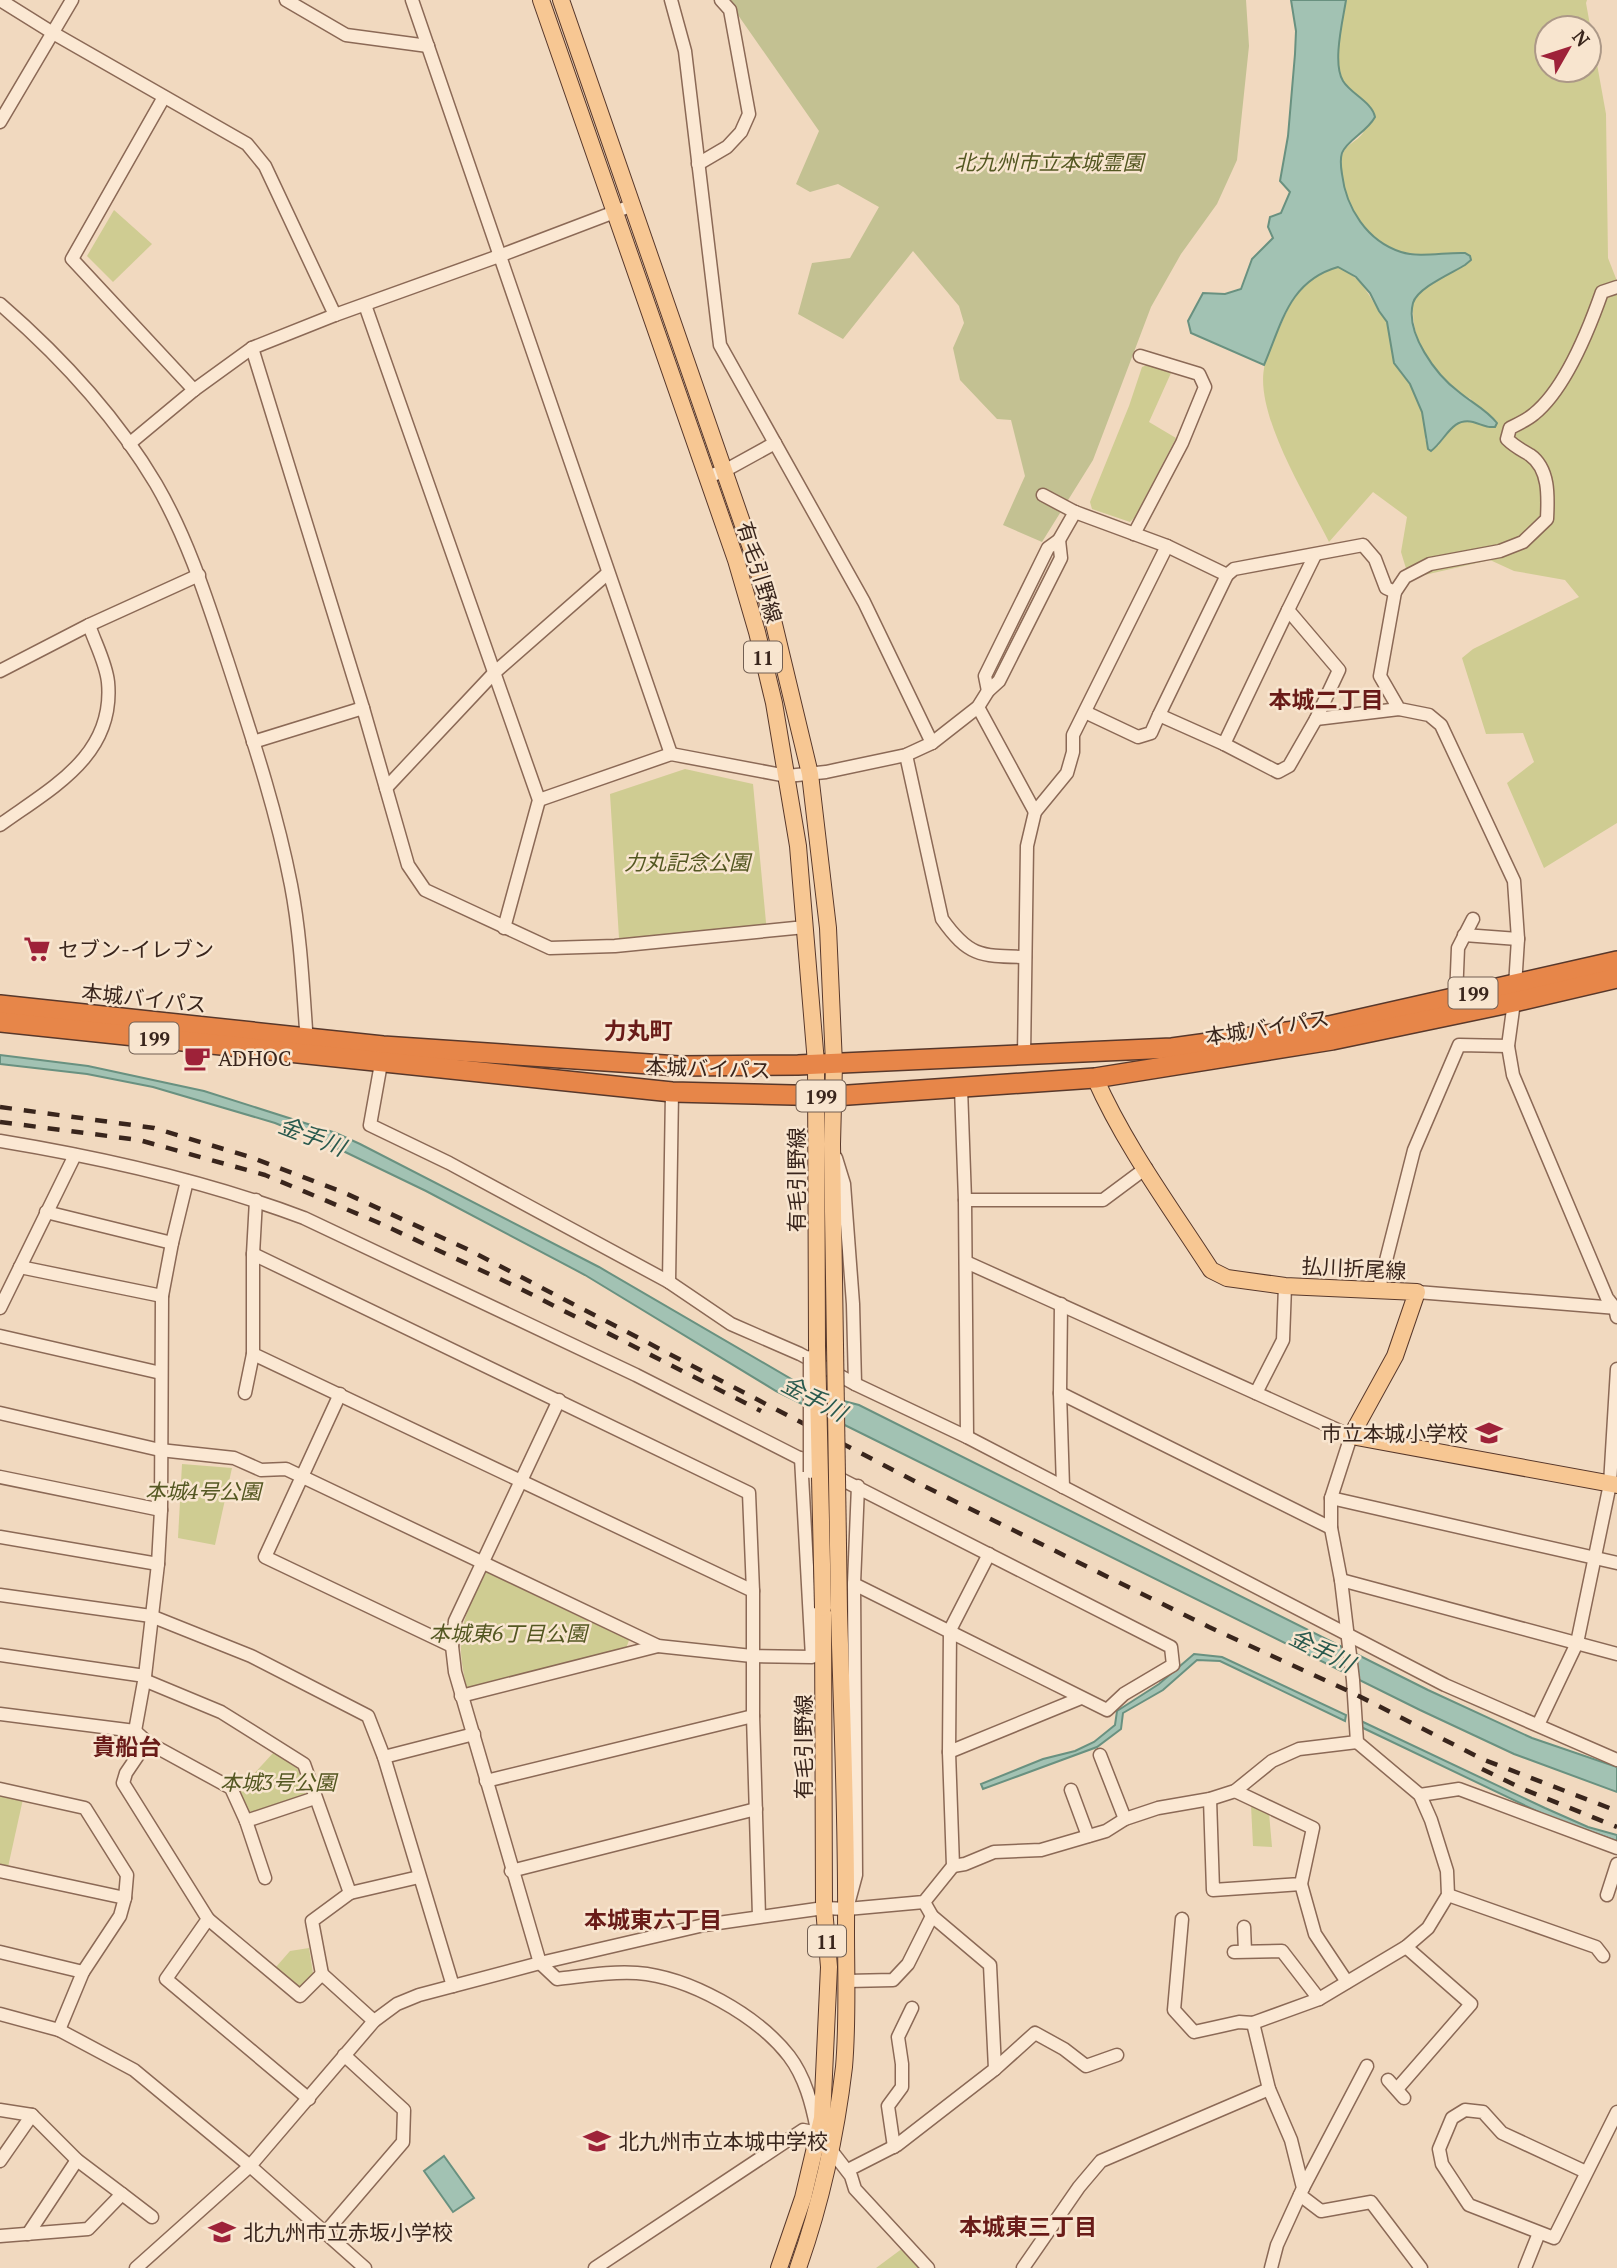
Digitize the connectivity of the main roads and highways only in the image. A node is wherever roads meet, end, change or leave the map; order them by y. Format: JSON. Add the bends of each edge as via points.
{"nodes":[{"id":1,"x":541,"y":0,"type":"edge"},
{"id":2,"x":561,"y":0,"type":"edge"},
{"id":3,"x":1617,"y":961,"type":"edge"},
{"id":4,"x":1617,"y":978,"type":"edge"},
{"id":5,"x":1514,"y":993,"type":"junction"},
{"id":6,"x":0,"y":1005,"type":"edge"},
{"id":7,"x":0,"y":1022,"type":"edge"},
{"id":8,"x":307,"y":1046,"type":"junction"},
{"id":9,"x":382,"y":1055,"type":"junction"},
{"id":10,"x":825,"y":1063,"type":"junction"},
{"id":11,"x":1096,"y":1078,"type":"junction"},
{"id":12,"x":825,"y":1096,"type":"junction"},
{"id":13,"x":1614,"y":1485,"type":"edge"},
{"id":14,"x":831,"y":1609,"type":"junction"},
{"id":15,"x":779,"y":2268,"type":"edge"},
{"id":16,"x":798,"y":2268,"type":"edge"}],
"edges":[{"from":1,"to":10,"type":"main road","name":"有毛引野線","number":"11","via":[[757,632],[787,776]]},
{"from":2,"to":10,"type":"main road","name":"有毛引野線","number":"11","via":[[726,470],[774,624],[810,774],[828,929]]},
{"from":3,"to":5,"type":"highway","name":"本城バイパス","number":"199"},
{"from":4,"to":5,"type":"highway","name":"本城バイパス","number":"199"},
{"from":5,"to":10,"type":"highway","name":"本城バイパス","number":"199","via":[[1456,997],[1329,1026],[1185,1046]]},
{"from":5,"to":11,"type":"highway","name":"本城バイパス","number":"199","via":[[1332,1040]]},
{"from":6,"to":8,"type":"highway","name":"本城バイパス","number":"199"},
{"from":7,"to":8,"type":"highway","name":"本城バイパス","number":"199"},
{"from":8,"to":9,"type":"highway","name":"本城バイパス","number":"199"},
{"from":9,"to":10,"type":"highway","name":"本城バイパス","number":"199","via":[[679,1066]]},
{"from":9,"to":12,"type":"highway","name":"本城バイパス","number":"199","via":[[672,1092]]},
{"from":10,"to":12,"type":"main road","name":"有毛引野線","number":"11"},
{"from":11,"to":12,"type":"highway","name":"本城バイパス","number":"199"},
{"from":11,"to":13,"type":"main road","name":"払川折尾線","via":[[1146,1168],[1211,1269],[1227,1278],[1285,1286],[1417,1292],[1395,1356],[1351,1436]]},
{"from":12,"to":14,"type":"main road","name":"有毛引野線","number":"11","bridge":true,"via":[[832,1144],[835,1345]]},
{"from":12,"to":14,"type":"main road","name":"有毛引野線","number":"11","bridge":true,"via":[[813,1346]]},
{"from":14,"to":15,"type":"main road","name":"有毛引野線","number":"11","via":[[818,1657],[829,1968],[822,2118],[803,2198]]},
{"from":14,"to":16,"type":"main road","name":"有毛引野線","number":"11","via":[[847,1909],[844,2066],[830,2149]]}]}
